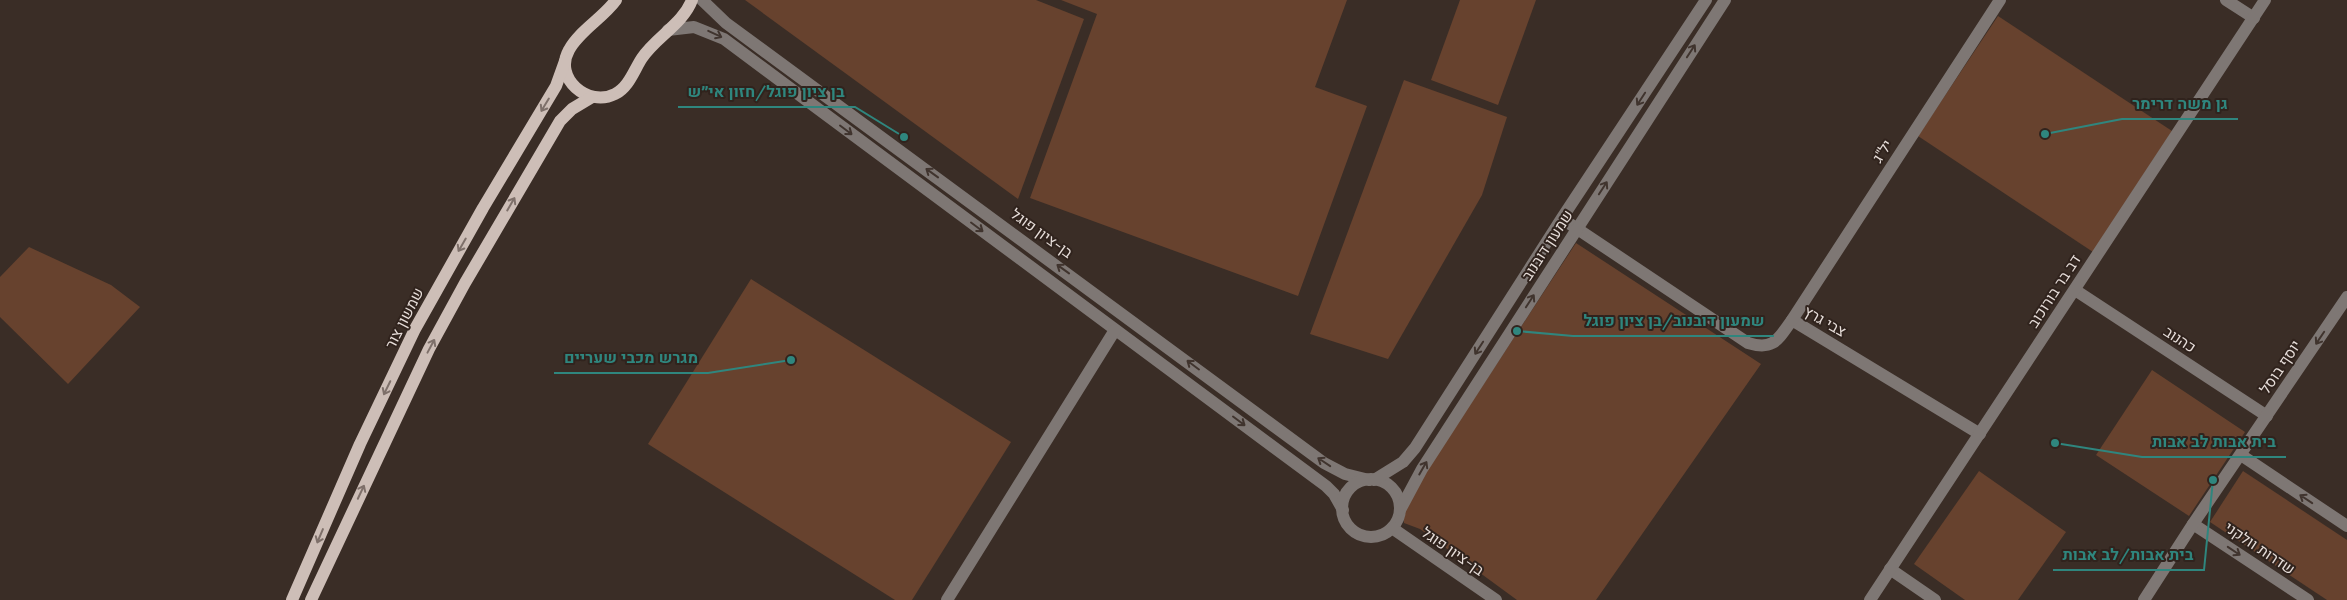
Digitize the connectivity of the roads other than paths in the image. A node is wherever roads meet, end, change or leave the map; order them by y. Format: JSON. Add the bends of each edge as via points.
{"nodes":[{"id":1,"x":616,"y":0,"type":"edge"},
{"id":2,"x":692,"y":0,"type":"edge"},
{"id":3,"x":702,"y":0,"type":"edge"},
{"id":4,"x":1706,"y":0,"type":"edge"},
{"id":5,"x":1725,"y":0,"type":"edge"},
{"id":6,"x":2000,"y":0,"type":"edge"},
{"id":7,"x":2226,"y":0,"type":"edge"},
{"id":8,"x":2265,"y":0,"type":"edge"},
{"id":9,"x":2254,"y":18,"type":"junction"},
{"id":10,"x":668,"y":30,"type":"junction"},
{"id":11,"x":565,"y":60,"type":"junction"},
{"id":12,"x":592,"y":96,"type":"junction"},
{"id":13,"x":1562,"y":218,"type":"junction"},
{"id":14,"x":1577,"y":229,"type":"junction"},
{"id":15,"x":2075,"y":290,"type":"junction"},
{"id":16,"x":2347,"y":297,"type":"edge"},
{"id":17,"x":1792,"y":320,"type":"junction"},
{"id":18,"x":1116,"y":330,"type":"junction"},
{"id":19,"x":2267,"y":416,"type":"junction"},
{"id":20,"x":1980,"y":434,"type":"junction"},
{"id":21,"x":2241,"y":455,"type":"junction"},
{"id":22,"x":1371,"y":480,"type":"junction"},
{"id":23,"x":1343,"y":510,"type":"junction"},
{"id":24,"x":1400,"y":510,"type":"junction"},
{"id":25,"x":2193,"y":524,"type":"junction"},
{"id":26,"x":2347,"y":526,"type":"edge"},
{"id":27,"x":1392,"y":528,"type":"junction"},
{"id":28,"x":1890,"y":569,"type":"junction"},
{"id":29,"x":292,"y":600,"type":"edge"},
{"id":30,"x":311,"y":600,"type":"edge"},
{"id":31,"x":947,"y":600,"type":"edge"},
{"id":32,"x":1496,"y":600,"type":"edge"},
{"id":33,"x":1870,"y":600,"type":"edge"},
{"id":34,"x":1935,"y":600,"type":"edge"},
{"id":35,"x":2144,"y":600,"type":"edge"},
{"id":36,"x":2308,"y":600,"type":"edge"}],
"edges":[{"from":1,"to":11,"type":"main road","name":"שמשון צור","via":[[600,20],[574,43]]},
{"from":2,"to":10,"type":"main road","via":[[683,16]]},
{"from":22,"to":3,"type":"street","name":"בן-ציון פוגל","one_way":true,"via":[[1345,474],[1324,462],[726,23]]},
{"from":4,"to":13,"type":"street","name":"שמעון דובנוב","one_way":true},
{"from":14,"to":5,"type":"street","name":"שמעון דובנוב","one_way":true},
{"from":6,"to":17,"type":"street","name":"יל\"ג"},
{"from":7,"to":9,"type":"street"},
{"from":8,"to":9,"type":"street","name":"דב בר בורוכוב"},
{"from":9,"to":15,"type":"street","name":"דב בר בורוכוב"},
{"from":10,"to":12,"type":"main road","via":[[646,52],[621,90],[604,98]]},
{"from":10,"to":18,"type":"street","one_way":true,"via":[[694,27],[724,39]]},
{"from":11,"to":12,"type":"main road","via":[[566,74],[572,84],[582,93]]},
{"from":11,"to":29,"type":"main road","name":"שמשון צור","one_way":true,"via":[[556,86],[415,329],[360,444]]},
{"from":30,"to":12,"type":"main road","one_way":true,"via":[[402,403],[451,308],[560,121]]},
{"from":13,"to":14,"type":"street","name":"צבי גרץ"},
{"from":13,"to":22,"type":"street","name":"שמעון דובנוב","one_way":true,"via":[[1415,448],[1403,462]]},
{"from":14,"to":17,"type":"street","name":"צבי גרץ","via":[[1748,343],[1760,347],[1770,345]]},
{"from":24,"to":14,"type":"street","name":"שמעון דובנוב","one_way":true,"via":[[1422,469]]},
{"from":15,"to":19,"type":"street","name":"כהנוב"},
{"from":15,"to":20,"type":"street","name":"דב בר בורוכוב"},
{"from":16,"to":19,"type":"street","name":"יוסף בוסל","one_way":true},
{"from":17,"to":20,"type":"street","name":"צבי גרץ"},
{"from":18,"to":23,"type":"street","one_way":true,"via":[[1326,486]]},
{"from":18,"to":31,"type":"street"},
{"from":19,"to":21,"type":"street","name":"יוסף בוסל"},
{"from":20,"to":28,"type":"street","name":"דב בר בורוכוב"},
{"from":21,"to":25,"type":"street","name":"יוסף בוסל"},
{"from":26,"to":21,"type":"street","one_way":true},
{"from":22,"to":23,"type":"street","via":[[1358,483],[1350,490],[1344,499]]},
{"from":22,"to":24,"type":"street","via":[[1384,482],[1394,492]]},
{"from":23,"to":27,"type":"street","via":[[1347,524],[1361,535],[1380,536]]},
{"from":24,"to":27,"type":"street"},
{"from":25,"to":35,"type":"street","name":"יוסף בוסל"},
{"from":25,"to":36,"type":"street","name":"שדרות וולקני","one_way":true},
{"from":27,"to":32,"type":"street","name":"בן-ציון פוגל"},
{"from":28,"to":33,"type":"street","name":"דב בר בורוכוב"},
{"from":28,"to":34,"type":"street"}]}
